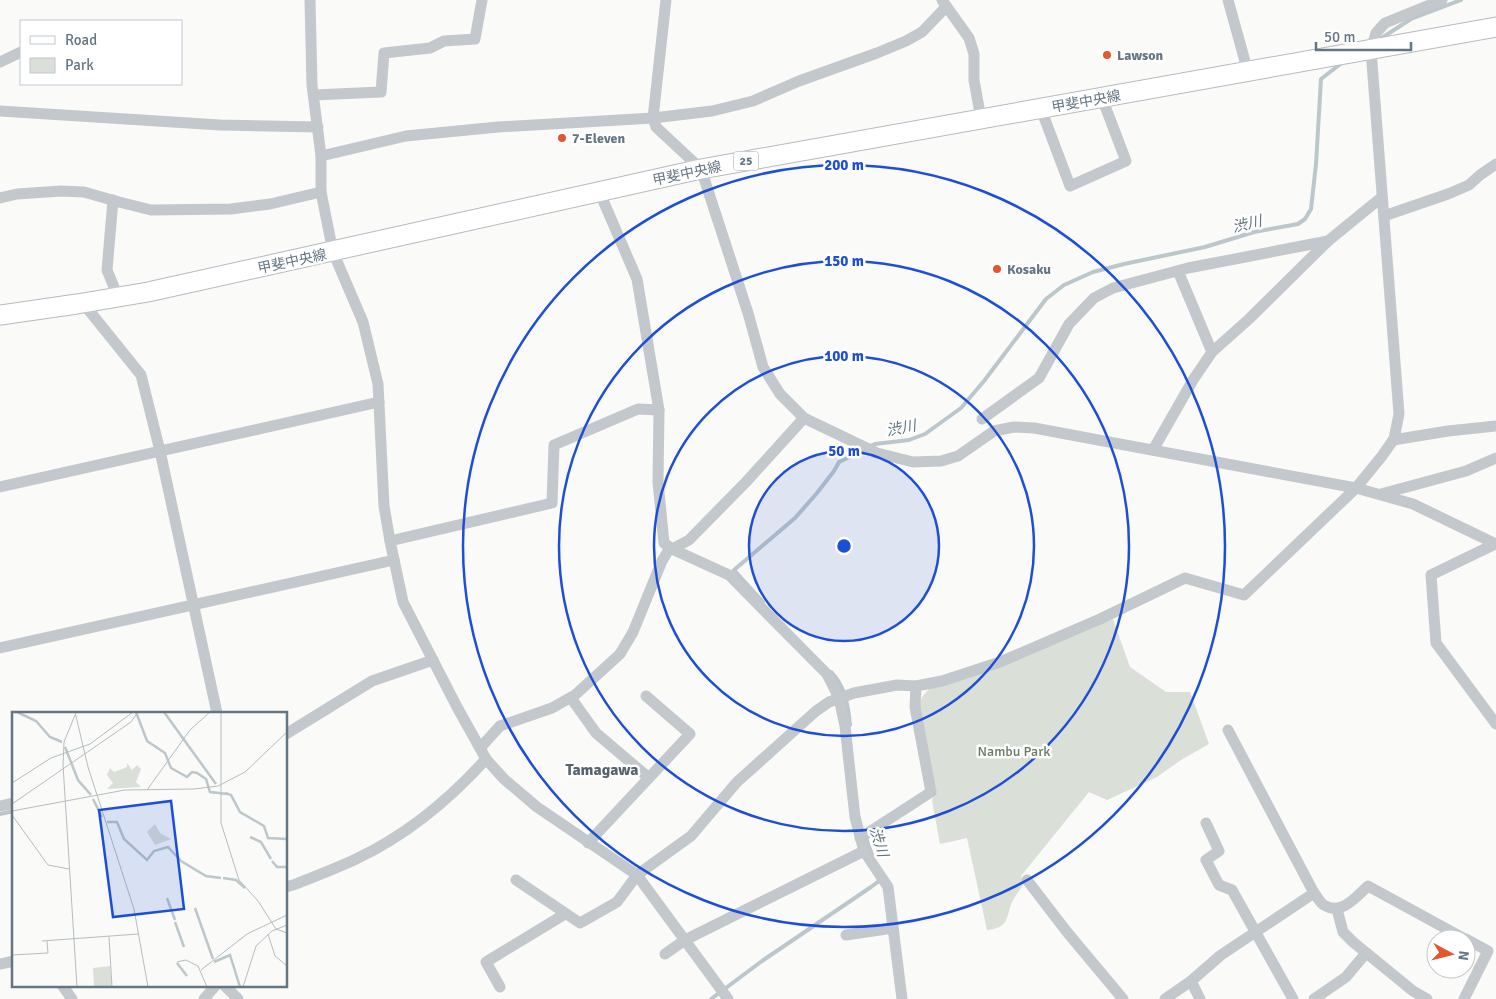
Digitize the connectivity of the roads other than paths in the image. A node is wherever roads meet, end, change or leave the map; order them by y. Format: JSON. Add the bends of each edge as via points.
{"nodes":[{"id":1,"x":310,"y":0,"type":"edge"},
{"id":2,"x":482,"y":0,"type":"edge"},
{"id":3,"x":666,"y":0,"type":"edge"},
{"id":4,"x":1228,"y":0,"type":"edge"},
{"id":5,"x":1442,"y":0,"type":"edge"},
{"id":6,"x":944,"y":3,"type":"edge"},
{"id":7,"x":1496,"y":27,"type":"edge"},
{"id":8,"x":1371,"y":50,"type":"junction"},
{"id":9,"x":20,"y":52,"type":"edge"},
{"id":10,"x":0,"y":62,"type":"edge"},
{"id":11,"x":1248,"y":72,"type":"junction"},
{"id":12,"x":314,"y":95,"type":"junction"},
{"id":13,"x":1102,"y":98,"type":"junction"},
{"id":14,"x":1042,"y":109,"type":"junction"},
{"id":15,"x":0,"y":111,"type":"edge"},
{"id":16,"x":653,"y":118,"type":"junction"},
{"id":17,"x":981,"y":120,"type":"junction"},
{"id":18,"x":318,"y":126,"type":"junction"},
{"id":19,"x":321,"y":156,"type":"junction"},
{"id":20,"x":1496,"y":164,"type":"edge"},
{"id":21,"x":701,"y":169,"type":"junction"},
{"id":22,"x":320,"y":192,"type":"junction"},
{"id":23,"x":599,"y":192,"type":"junction"},
{"id":24,"x":1382,"y":197,"type":"junction"},
{"id":25,"x":0,"y":198,"type":"edge"},
{"id":26,"x":113,"y":200,"type":"junction"},
{"id":27,"x":1384,"y":216,"type":"junction"},
{"id":28,"x":1328,"y":241,"type":"junction"},
{"id":29,"x":333,"y":252,"type":"junction"},
{"id":30,"x":1178,"y":271,"type":"junction"},
{"id":31,"x":118,"y":297,"type":"junction"},
{"id":32,"x":83,"y":303,"type":"junction"},
{"id":33,"x":0,"y":315,"type":"edge"},
{"id":34,"x":1212,"y":352,"type":"junction"},
{"id":35,"x":379,"y":402,"type":"junction"},
{"id":36,"x":660,"y":410,"type":"junction"},
{"id":37,"x":804,"y":418,"type":"junction"},
{"id":38,"x":982,"y":420,"type":"dead end"},
{"id":39,"x":1496,"y":426,"type":"edge"},
{"id":40,"x":1393,"y":440,"type":"junction"},
{"id":41,"x":1152,"y":450,"type":"junction"},
{"id":42,"x":160,"y":451,"type":"junction"},
{"id":43,"x":1496,"y":458,"type":"edge"},
{"id":44,"x":0,"y":487,"type":"edge"},
{"id":45,"x":1356,"y":488,"type":"junction"},
{"id":46,"x":1379,"y":495,"type":"junction"},
{"id":47,"x":390,"y":541,"type":"junction"},
{"id":48,"x":1495,"y":544,"type":"edge"},
{"id":49,"x":672,"y":549,"type":"junction"},
{"id":50,"x":394,"y":560,"type":"junction"},
{"id":51,"x":194,"y":605,"type":"junction"},
{"id":52,"x":0,"y":648,"type":"edge"},
{"id":53,"x":434,"y":660,"type":"junction"},
{"id":54,"x":916,"y":686,"type":"junction"},
{"id":55,"x":646,"y":696,"type":"dead end"},
{"id":56,"x":571,"y":698,"type":"junction"},
{"id":57,"x":839,"y":698,"type":"junction"},
{"id":58,"x":217,"y":712,"type":"edge"},
{"id":59,"x":1496,"y":724,"type":"edge"},
{"id":60,"x":1228,"y":730,"type":"dead end"},
{"id":61,"x":288,"y":733,"type":"edge"},
{"id":62,"x":480,"y":748,"type":"junction"},
{"id":63,"x":486,"y":759,"type":"junction"},
{"id":64,"x":649,"y":778,"type":"junction"},
{"id":65,"x":1206,"y":823,"type":"dead end"},
{"id":66,"x":860,"y":838,"type":"junction"},
{"id":67,"x":588,"y":843,"type":"junction"},
{"id":68,"x":864,"y":851,"type":"junction"},
{"id":69,"x":637,"y":875,"type":"junction"},
{"id":70,"x":516,"y":880,"type":"dead end"},
{"id":71,"x":1027,"y":880,"type":"dead end"},
{"id":72,"x":288,"y":886,"type":"edge"},
{"id":73,"x":1314,"y":893,"type":"junction"},
{"id":74,"x":1337,"y":909,"type":"junction"},
{"id":75,"x":565,"y":914,"type":"junction"},
{"id":76,"x":893,"y":928,"type":"junction"},
{"id":77,"x":1448,"y":929,"type":"edge"},
{"id":78,"x":1256,"y":931,"type":"junction"},
{"id":79,"x":846,"y":935,"type":"dead end"},
{"id":80,"x":685,"y":940,"type":"junction"},
{"id":81,"x":1476,"y":944,"type":"edge"},
{"id":82,"x":1366,"y":953,"type":"junction"},
{"id":83,"x":665,"y":954,"type":"dead end"},
{"id":84,"x":1476,"y":975,"type":"edge"},
{"id":85,"x":1474,"y":979,"type":"edge"},
{"id":86,"x":1191,"y":982,"type":"junction"},
{"id":87,"x":63,"y":986,"type":"edge"},
{"id":88,"x":215,"y":986,"type":"edge"},
{"id":89,"x":225,"y":986,"type":"edge"},
{"id":90,"x":500,"y":987,"type":"dead end"},
{"id":91,"x":72,"y":999,"type":"edge"},
{"id":92,"x":204,"y":999,"type":"edge"},
{"id":93,"x":238,"y":999,"type":"edge"},
{"id":94,"x":728,"y":999,"type":"edge"},
{"id":95,"x":902,"y":999,"type":"edge"},
{"id":96,"x":1123,"y":999,"type":"edge"},
{"id":97,"x":1165,"y":999,"type":"edge"},
{"id":98,"x":1200,"y":999,"type":"edge"},
{"id":99,"x":1293,"y":999,"type":"edge"},
{"id":100,"x":1314,"y":999,"type":"edge"},
{"id":101,"x":1427,"y":999,"type":"edge"},
{"id":102,"x":1464,"y":999,"type":"edge"}],
"edges":[{"from":1,"to":12,"type":"street"},
{"from":2,"to":12,"type":"street","via":[[475,39],[384,53],[381,92]]},
{"from":3,"to":16,"type":"street"},
{"from":4,"to":11,"type":"street"},
{"from":5,"to":8,"type":"street","via":[[1385,22],[1376,33]]},
{"from":6,"to":16,"type":"street","via":[[922,32],[877,53],[753,101],[712,111]]},
{"from":6,"to":17,"type":"street","via":[[969,38],[974,54],[974,80]]},
{"from":7,"to":8,"type":"main road","name":"甲斐中央線","number":"25"},
{"from":8,"to":11,"type":"main road","name":"甲斐中央線","number":"25"},
{"from":8,"to":24,"type":"street"},
{"from":9,"to":10,"type":"street"},
{"from":11,"to":13,"type":"main road","name":"甲斐中央線","number":"25"},
{"from":12,"to":18,"type":"street"},
{"from":13,"to":14,"type":"main road","name":"甲斐中央線","number":"25"},
{"from":13,"to":14,"type":"street","via":[[1126,161],[1070,186]]},
{"from":14,"to":17,"type":"main road","name":"甲斐中央線","number":"25"},
{"from":15,"to":18,"type":"street","via":[[220,125]]},
{"from":16,"to":19,"type":"street","via":[[406,136]]},
{"from":16,"to":21,"type":"street","via":[[656,127]]},
{"from":17,"to":21,"type":"main road","name":"甲斐中央線","number":"25"},
{"from":18,"to":19,"type":"street"},
{"from":19,"to":22,"type":"street"},
{"from":20,"to":27,"type":"street","via":[[1469,185]]},
{"from":21,"to":23,"type":"main road","name":"甲斐中央線","number":"25"},
{"from":21,"to":37,"type":"street","via":[[763,367],[780,394]]},
{"from":22,"to":26,"type":"street","via":[[231,209],[151,210]]},
{"from":22,"to":29,"type":"street"},
{"from":23,"to":29,"type":"main road","name":"甲斐中央線","number":"25"},
{"from":23,"to":36,"type":"street","via":[[637,279]]},
{"from":24,"to":27,"type":"street"},
{"from":24,"to":28,"type":"street"},
{"from":25,"to":26,"type":"street","via":[[61,191],[84,192]]},
{"from":26,"to":31,"type":"street","via":[[107,270]]},
{"from":27,"to":40,"type":"street","via":[[1399,414]]},
{"from":28,"to":30,"type":"street"},
{"from":28,"to":34,"type":"street"},
{"from":29,"to":31,"type":"main road","name":"甲斐中央線","number":"25"},
{"from":29,"to":35,"type":"street","via":[[364,322]]},
{"from":30,"to":34,"type":"street"},
{"from":30,"to":38,"type":"street","via":[[1113,288],[1094,298],[1069,324],[1039,378]]},
{"from":31,"to":32,"type":"main road","name":"甲斐中央線","number":"25"},
{"from":32,"to":33,"type":"main road","name":"甲斐中央線","number":"25"},
{"from":32,"to":42,"type":"street","via":[[141,375]]},
{"from":34,"to":41,"type":"street"},
{"from":35,"to":42,"type":"street"},
{"from":35,"to":47,"type":"street","via":[[384,506]]},
{"from":36,"to":47,"type":"street","via":[[638,409],[554,445],[552,503]]},
{"from":36,"to":49,"type":"street","via":[[659,491],[664,543]]},
{"from":37,"to":41,"type":"street","via":[[877,453],[914,462],[941,461],[958,456],[994,431],[1014,427]]},
{"from":37,"to":49,"type":"street","via":[[689,540]]},
{"from":39,"to":40,"type":"street"},
{"from":40,"to":45,"type":"street"},
{"from":41,"to":45,"type":"street"},
{"from":42,"to":44,"type":"street"},
{"from":42,"to":51,"type":"street"},
{"from":43,"to":46,"type":"street","via":[[1466,471]]},
{"from":45,"to":46,"type":"street"},
{"from":45,"to":54,"type":"street","via":[[1244,595],[1186,578],[1000,662]]},
{"from":46,"to":48,"type":"street","via":[[1413,504]]},
{"from":47,"to":50,"type":"street"},
{"from":48,"to":59,"type":"street","via":[[1431,575],[1436,643]]},
{"from":49,"to":56,"type":"street","via":[[662,561],[633,632],[620,654]]},
{"from":49,"to":57,"type":"street","via":[[729,575],[827,674]]},
{"from":50,"to":51,"type":"street"},
{"from":50,"to":53,"type":"street","via":[[403,602]]},
{"from":51,"to":52,"type":"street"},
{"from":51,"to":58,"type":"street"},
{"from":53,"to":61,"type":"street","via":[[372,681]]},
{"from":53,"to":62,"type":"street"},
{"from":54,"to":57,"type":"street","via":[[897,685]]},
{"from":54,"to":66,"type":"street","via":[[916,707],[931,792]]},
{"from":55,"to":64,"type":"street","via":[[690,734]]},
{"from":56,"to":62,"type":"street","via":[[500,726]]},
{"from":56,"to":64,"type":"street","via":[[596,733]]},
{"from":57,"to":66,"type":"street"},
{"from":57,"to":69,"type":"street","via":[[816,712],[737,782],[691,836]]},
{"from":60,"to":73,"type":"street"},
{"from":62,"to":63,"type":"street"},
{"from":63,"to":67,"type":"street","via":[[537,807]]},
{"from":63,"to":72,"type":"street","via":[[432,812],[400,834],[357,858]]},
{"from":64,"to":67,"type":"street"},
{"from":65,"to":78,"type":"street","via":[[1219,851],[1206,860],[1219,885],[1232,890]]},
{"from":66,"to":68,"type":"street"},
{"from":67,"to":69,"type":"street"},
{"from":68,"to":76,"type":"street","via":[[888,887]]},
{"from":68,"to":80,"type":"street"},
{"from":69,"to":75,"type":"street","via":[[617,902],[580,923]]},
{"from":69,"to":80,"type":"street"},
{"from":70,"to":75,"type":"street"},
{"from":71,"to":96,"type":"street"},
{"from":73,"to":74,"type":"street","via":[[1324,905]]},
{"from":73,"to":78,"type":"street"},
{"from":74,"to":77,"type":"street","via":[[1348,905],[1368,886]]},
{"from":74,"to":82,"type":"street","via":[[1343,932]]},
{"from":75,"to":90,"type":"street","via":[[486,962]]},
{"from":76,"to":79,"type":"street"},
{"from":76,"to":95,"type":"street"},
{"from":78,"to":86,"type":"street","via":[[1221,955]]},
{"from":78,"to":99,"type":"street"},
{"from":80,"to":83,"type":"street"},
{"from":80,"to":94,"type":"street"},
{"from":81,"to":84,"type":"street","via":[[1488,951]]},
{"from":82,"to":100,"type":"street","via":[[1346,977]]},
{"from":82,"to":101,"type":"street"},
{"from":85,"to":102,"type":"street"},
{"from":86,"to":97,"type":"street"},
{"from":86,"to":98,"type":"street"},
{"from":87,"to":91,"type":"street"},
{"from":88,"to":92,"type":"street"},
{"from":89,"to":93,"type":"street"}]}
